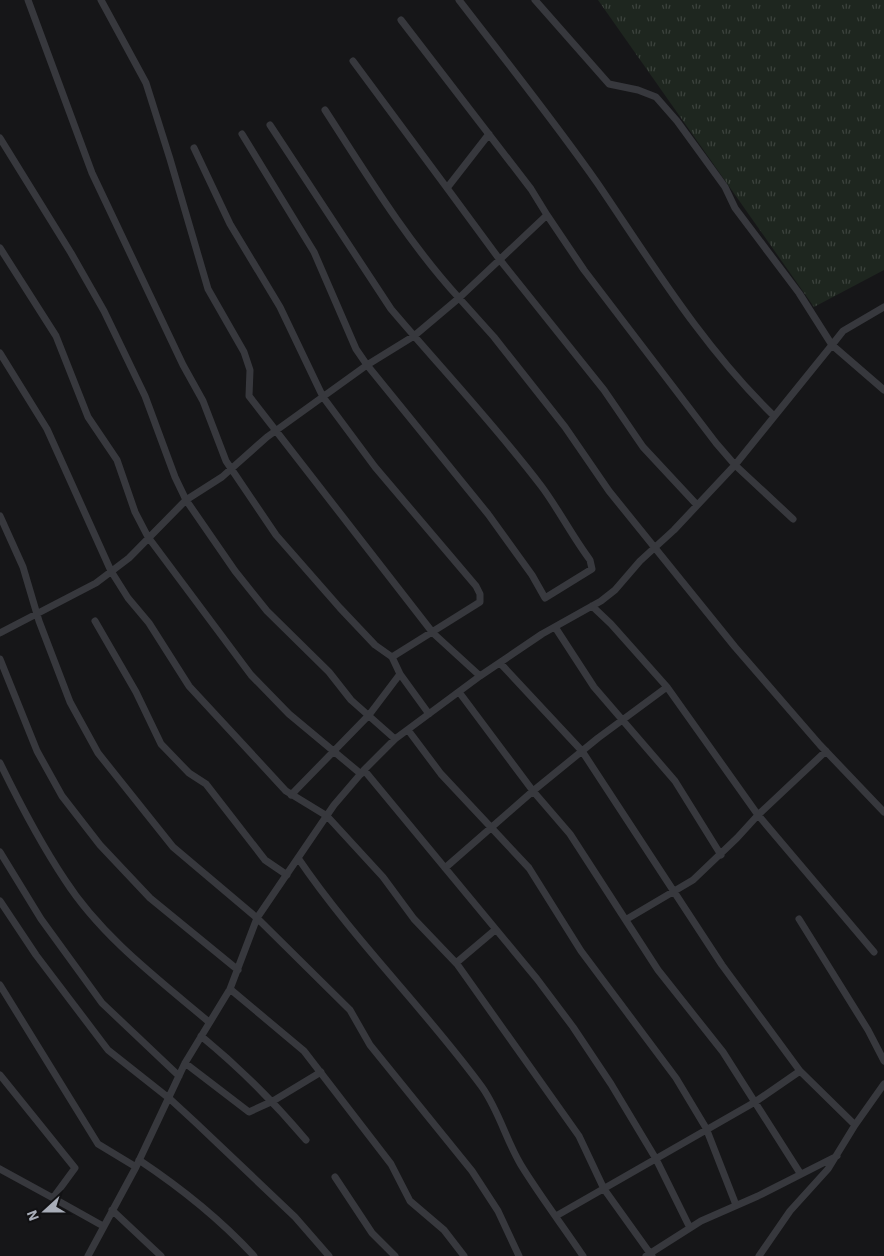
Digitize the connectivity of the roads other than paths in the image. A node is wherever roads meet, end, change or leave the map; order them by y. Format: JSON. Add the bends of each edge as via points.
{"nodes":[{"id":1,"x":28,"y":0,"type":"edge"},
{"id":2,"x":101,"y":0,"type":"edge"},
{"id":3,"x":459,"y":0,"type":"edge"},
{"id":4,"x":536,"y":0,"type":"edge"},
{"id":5,"x":401,"y":20,"type":"dead end"},
{"id":6,"x":353,"y":61,"type":"dead end"},
{"id":7,"x":326,"y":110,"type":"dead end"},
{"id":8,"x":270,"y":125,"type":"dead end"},
{"id":9,"x":242,"y":134,"type":"dead end"},
{"id":10,"x":489,"y":134,"type":"junction"},
{"id":11,"x":0,"y":138,"type":"edge"},
{"id":12,"x":194,"y":148,"type":"dead end"},
{"id":13,"x":447,"y":188,"type":"junction"},
{"id":14,"x":547,"y":215,"type":"junction"},
{"id":15,"x":0,"y":248,"type":"edge"},
{"id":16,"x":500,"y":260,"type":"junction"},
{"id":17,"x":459,"y":298,"type":"junction"},
{"id":18,"x":884,"y":307,"type":"edge"},
{"id":19,"x":414,"y":336,"type":"junction"},
{"id":20,"x":832,"y":345,"type":"junction"},
{"id":21,"x":0,"y":353,"type":"edge"},
{"id":22,"x":367,"y":365,"type":"junction"},
{"id":23,"x":884,"y":390,"type":"edge"},
{"id":24,"x":323,"y":397,"type":"junction"},
{"id":25,"x":774,"y":416,"type":"junction"},
{"id":26,"x":278,"y":430,"type":"junction"},
{"id":27,"x":735,"y":465,"type":"junction"},
{"id":28,"x":232,"y":469,"type":"junction"},
{"id":29,"x":186,"y":500,"type":"junction"},
{"id":30,"x":697,"y":505,"type":"junction"},
{"id":31,"x":0,"y":516,"type":"edge"},
{"id":32,"x":793,"y":519,"type":"dead end"},
{"id":33,"x":148,"y":537,"type":"junction"},
{"id":34,"x":655,"y":547,"type":"junction"},
{"id":35,"x":111,"y":571,"type":"junction"},
{"id":36,"x":592,"y":606,"type":"junction"},
{"id":37,"x":37,"y":615,"type":"junction"},
{"id":38,"x":95,"y":621,"type":"dead end"},
{"id":39,"x":555,"y":627,"type":"junction"},
{"id":40,"x":433,"y":632,"type":"junction"},
{"id":41,"x":0,"y":633,"type":"edge"},
{"id":42,"x":392,"y":657,"type":"junction"},
{"id":43,"x":0,"y":659,"type":"edge"},
{"id":44,"x":500,"y":663,"type":"junction"},
{"id":45,"x":400,"y":674,"type":"junction"},
{"id":46,"x":480,"y":676,"type":"junction"},
{"id":47,"x":667,"y":687,"type":"junction"},
{"id":48,"x":459,"y":692,"type":"junction"},
{"id":49,"x":429,"y":714,"type":"junction"},
{"id":50,"x":368,"y":715,"type":"junction"},
{"id":51,"x":623,"y":719,"type":"junction"},
{"id":52,"x":408,"y":730,"type":"junction"},
{"id":53,"x":395,"y":739,"type":"junction"},
{"id":54,"x":334,"y":749,"type":"junction"},
{"id":55,"x":582,"y":751,"type":"junction"},
{"id":56,"x":826,"y":751,"type":"junction"},
{"id":57,"x":0,"y":764,"type":"edge"},
{"id":58,"x":362,"y":772,"type":"junction"},
{"id":59,"x":533,"y":791,"type":"junction"},
{"id":60,"x":291,"y":795,"type":"junction"},
{"id":61,"x":884,"y":812,"type":"edge"},
{"id":62,"x":758,"y":814,"type":"junction"},
{"id":63,"x":326,"y":816,"type":"junction"},
{"id":64,"x":491,"y":829,"type":"junction"},
{"id":65,"x":0,"y":852,"type":"edge"},
{"id":66,"x":721,"y":854,"type":"junction"},
{"id":67,"x":298,"y":858,"type":"junction"},
{"id":68,"x":445,"y":868,"type":"junction"},
{"id":69,"x":286,"y":875,"type":"junction"},
{"id":70,"x":674,"y":892,"type":"junction"},
{"id":71,"x":0,"y":901,"type":"edge"},
{"id":72,"x":257,"y":918,"type":"junction"},
{"id":73,"x":627,"y":919,"type":"junction"},
{"id":74,"x":799,"y":919,"type":"dead end"},
{"id":75,"x":495,"y":930,"type":"junction"},
{"id":76,"x":874,"y":952,"type":"dead end"},
{"id":77,"x":456,"y":962,"type":"junction"},
{"id":78,"x":238,"y":970,"type":"junction"},
{"id":79,"x":0,"y":985,"type":"edge"},
{"id":80,"x":230,"y":988,"type":"junction"},
{"id":81,"x":209,"y":1022,"type":"junction"},
{"id":82,"x":201,"y":1036,"type":"junction"},
{"id":83,"x":884,"y":1061,"type":"edge"},
{"id":84,"x":186,"y":1064,"type":"junction"},
{"id":85,"x":800,"y":1070,"type":"junction"},
{"id":86,"x":321,"y":1072,"type":"junction"},
{"id":87,"x":0,"y":1075,"type":"edge"},
{"id":88,"x":179,"y":1076,"type":"junction"},
{"id":89,"x":884,"y":1084,"type":"edge"},
{"id":90,"x":170,"y":1099,"type":"junction"},
{"id":91,"x":273,"y":1101,"type":"junction"},
{"id":92,"x":755,"y":1102,"type":"junction"},
{"id":93,"x":855,"y":1124,"type":"junction"},
{"id":94,"x":706,"y":1128,"type":"junction"},
{"id":95,"x":306,"y":1140,"type":"dead end"},
{"id":96,"x":837,"y":1156,"type":"junction"},
{"id":97,"x":656,"y":1159,"type":"junction"},
{"id":98,"x":138,"y":1163,"type":"junction"},
{"id":99,"x":0,"y":1169,"type":"edge"},
{"id":100,"x":800,"y":1173,"type":"junction"},
{"id":101,"x":335,"y":1177,"type":"dead end"},
{"id":102,"x":604,"y":1189,"type":"junction"},
{"id":103,"x":53,"y":1198,"type":"junction"},
{"id":104,"x":736,"y":1205,"type":"junction"},
{"id":105,"x":112,"y":1210,"type":"junction"},
{"id":106,"x":556,"y":1216,"type":"junction"},
{"id":107,"x":103,"y":1226,"type":"junction"},
{"id":108,"x":690,"y":1228,"type":"junction"},
{"id":109,"x":650,"y":1255,"type":"edge"},
{"id":110,"x":88,"y":1256,"type":"edge"},
{"id":111,"x":161,"y":1256,"type":"edge"},
{"id":112,"x":254,"y":1256,"type":"edge"},
{"id":113,"x":329,"y":1256,"type":"edge"},
{"id":114,"x":395,"y":1256,"type":"edge"},
{"id":115,"x":464,"y":1256,"type":"edge"},
{"id":116,"x":520,"y":1256,"type":"edge"},
{"id":117,"x":583,"y":1256,"type":"edge"},
{"id":118,"x":759,"y":1256,"type":"edge"}],
"edges":[{"from":1,"to":28,"type":"street","via":[[92,173],[203,401],[222,452]]},
{"from":2,"to":26,"type":"street","via":[[146,83],[208,289],[244,352],[250,370],[249,394]]},
{"from":3,"to":25,"type":"street","via":[[559,128],[708,343]]},
{"from":4,"to":20,"type":"street","via":[[608,84],[656,97],[677,121]]},
{"from":5,"to":10,"type":"street"},
{"from":6,"to":13,"type":"street"},
{"from":7,"to":17,"type":"street","via":[[397,221]]},
{"from":8,"to":19,"type":"street","via":[[360,265]]},
{"from":9,"to":22,"type":"street","via":[[314,252],[356,349]]},
{"from":10,"to":13,"type":"street"},
{"from":10,"to":14,"type":"street","via":[[531,188]]},
{"from":11,"to":29,"type":"street","via":[[104,311],[145,396]]},
{"from":12,"to":24,"type":"street","via":[[230,224],[280,307]]},
{"from":13,"to":16,"type":"street"},
{"from":14,"to":16,"type":"street"},
{"from":14,"to":27,"type":"street","via":[[584,270]]},
{"from":15,"to":33,"type":"street","via":[[56,336],[88,417],[117,460],[135,512]]},
{"from":16,"to":17,"type":"street"},
{"from":16,"to":30,"type":"street","via":[[604,390],[643,447]]},
{"from":17,"to":19,"type":"street"},
{"from":17,"to":34,"type":"street","via":[[565,426],[609,491]]},
{"from":18,"to":20,"type":"street","via":[[843,330]]},
{"from":19,"to":22,"type":"street"},
{"from":19,"to":22,"type":"street","via":[[540,485],[590,560],[592,569],[545,598],[488,514]]},
{"from":20,"to":23,"type":"street"},
{"from":20,"to":25,"type":"street"},
{"from":21,"to":35,"type":"street","via":[[47,428]]},
{"from":22,"to":24,"type":"street"},
{"from":24,"to":26,"type":"street"},
{"from":24,"to":40,"type":"street","via":[[375,467],[480,594],[480,602]]},
{"from":25,"to":27,"type":"street"},
{"from":26,"to":28,"type":"street"},
{"from":26,"to":40,"type":"street","via":[[382,570]]},
{"from":27,"to":30,"type":"street"},
{"from":27,"to":32,"type":"street"},
{"from":28,"to":29,"type":"street"},
{"from":28,"to":42,"type":"street","via":[[262,517],[309,575],[375,645]]},
{"from":29,"to":33,"type":"street"},
{"from":29,"to":50,"type":"street","via":[[267,611]]},
{"from":30,"to":34,"type":"street"},
{"from":31,"to":37,"type":"street","via":[[23,567]]},
{"from":33,"to":35,"type":"street","via":[[129,558]]},
{"from":33,"to":54,"type":"street","via":[[251,675],[290,714]]},
{"from":34,"to":36,"type":"street","via":[[615,590]]},
{"from":34,"to":56,"type":"street","via":[[735,647]]},
{"from":35,"to":37,"type":"street","via":[[96,583]]},
{"from":35,"to":60,"type":"street","via":[[194,692]]},
{"from":36,"to":39,"type":"street"},
{"from":36,"to":47,"type":"street"},
{"from":37,"to":41,"type":"street"},
{"from":37,"to":72,"type":"street","via":[[70,702],[98,753],[174,847]]},
{"from":38,"to":69,"type":"street","via":[[136,692],[161,744],[189,773],[206,784],[265,860]]},
{"from":39,"to":44,"type":"street"},
{"from":39,"to":51,"type":"street","via":[[594,687]]},
{"from":40,"to":42,"type":"street"},
{"from":40,"to":46,"type":"street"},
{"from":42,"to":45,"type":"street"},
{"from":43,"to":78,"type":"street","via":[[37,751],[62,796],[100,845],[150,898]]},
{"from":44,"to":46,"type":"street"},
{"from":44,"to":55,"type":"street"},
{"from":45,"to":49,"type":"street"},
{"from":45,"to":50,"type":"street"},
{"from":46,"to":48,"type":"street"},
{"from":47,"to":51,"type":"street"},
{"from":47,"to":62,"type":"street"},
{"from":48,"to":49,"type":"street"},
{"from":48,"to":59,"type":"street"},
{"from":49,"to":52,"type":"street"},
{"from":50,"to":53,"type":"street"},
{"from":50,"to":54,"type":"street"},
{"from":51,"to":55,"type":"street"},
{"from":51,"to":66,"type":"street","via":[[675,781]]},
{"from":52,"to":53,"type":"street"},
{"from":52,"to":64,"type":"street","via":[[441,774]]},
{"from":53,"to":58,"type":"street"},
{"from":54,"to":58,"type":"street"},
{"from":54,"to":60,"type":"street"},
{"from":55,"to":59,"type":"street"},
{"from":55,"to":70,"type":"street"},
{"from":56,"to":61,"type":"street"},
{"from":56,"to":62,"type":"street"},
{"from":57,"to":81,"type":"street","via":[[65,881],[133,956]]},
{"from":58,"to":63,"type":"street"},
{"from":58,"to":68,"type":"street"},
{"from":59,"to":64,"type":"street"},
{"from":59,"to":73,"type":"street","via":[[570,834]]},
{"from":60,"to":63,"type":"street"},
{"from":62,"to":66,"type":"street"},
{"from":62,"to":76,"type":"street"},
{"from":63,"to":67,"type":"street"},
{"from":63,"to":77,"type":"street","via":[[383,877],[414,919]]},
{"from":64,"to":68,"type":"street"},
{"from":64,"to":94,"type":"street","via":[[529,868],[581,951],[676,1078]]},
{"from":65,"to":88,"type":"street","via":[[41,918],[102,1003]]},
{"from":66,"to":70,"type":"street","via":[[693,880]]},
{"from":67,"to":69,"type":"street"},
{"from":67,"to":106,"type":"street","via":[[320,891],[483,1088],[503,1123],[520,1164]]},
{"from":68,"to":75,"type":"street"},
{"from":69,"to":72,"type":"street"},
{"from":70,"to":73,"type":"street"},
{"from":70,"to":85,"type":"street","via":[[722,965]]},
{"from":71,"to":90,"type":"street","via":[[108,1050]]},
{"from":72,"to":78,"type":"street"},
{"from":72,"to":116,"type":"street","via":[[350,1010],[370,1045],[472,1172],[498,1210]]},
{"from":73,"to":92,"type":"street","via":[[658,970],[723,1052]]},
{"from":74,"to":83,"type":"street"},
{"from":75,"to":77,"type":"street"},
{"from":75,"to":97,"type":"street","via":[[573,1027]]},
{"from":77,"to":102,"type":"street","via":[[579,1136]]},
{"from":78,"to":80,"type":"street"},
{"from":79,"to":98,"type":"street","via":[[98,1144]]},
{"from":80,"to":81,"type":"street"},
{"from":80,"to":86,"type":"street","via":[[288,1036]]},
{"from":81,"to":82,"type":"street"},
{"from":82,"to":84,"type":"street"},
{"from":82,"to":91,"type":"street"},
{"from":84,"to":88,"type":"street"},
{"from":84,"to":91,"type":"street","via":[[249,1112]]},
{"from":85,"to":92,"type":"street"},
{"from":85,"to":93,"type":"street"},
{"from":86,"to":91,"type":"street"},
{"from":86,"to":115,"type":"street","via":[[391,1164],[410,1201],[444,1230]]},
{"from":87,"to":103,"type":"street","via":[[75,1168]]},
{"from":88,"to":90,"type":"street"},
{"from":89,"to":93,"type":"street"},
{"from":90,"to":98,"type":"street"},
{"from":90,"to":113,"type":"street","via":[[295,1217]]},
{"from":91,"to":95,"type":"street"},
{"from":92,"to":94,"type":"street"},
{"from":92,"to":100,"type":"street"},
{"from":93,"to":96,"type":"street"},
{"from":94,"to":97,"type":"street"},
{"from":94,"to":104,"type":"street"},
{"from":96,"to":100,"type":"street"},
{"from":96,"to":118,"type":"street","via":[[790,1211]]},
{"from":97,"to":102,"type":"street"},
{"from":97,"to":108,"type":"street"},
{"from":98,"to":105,"type":"street"},
{"from":98,"to":112,"type":"street","via":[[188,1194]]},
{"from":99,"to":103,"type":"street"},
{"from":100,"to":104,"type":"street"},
{"from":101,"to":114,"type":"street","via":[[372,1233]]},
{"from":102,"to":106,"type":"street"},
{"from":102,"to":109,"type":"street"},
{"from":103,"to":107,"type":"street"},
{"from":104,"to":108,"type":"street"},
{"from":105,"to":107,"type":"street"},
{"from":105,"to":111,"type":"street"},
{"from":106,"to":117,"type":"street"},
{"from":107,"to":110,"type":"street"},
{"from":108,"to":109,"type":"street"}]}
